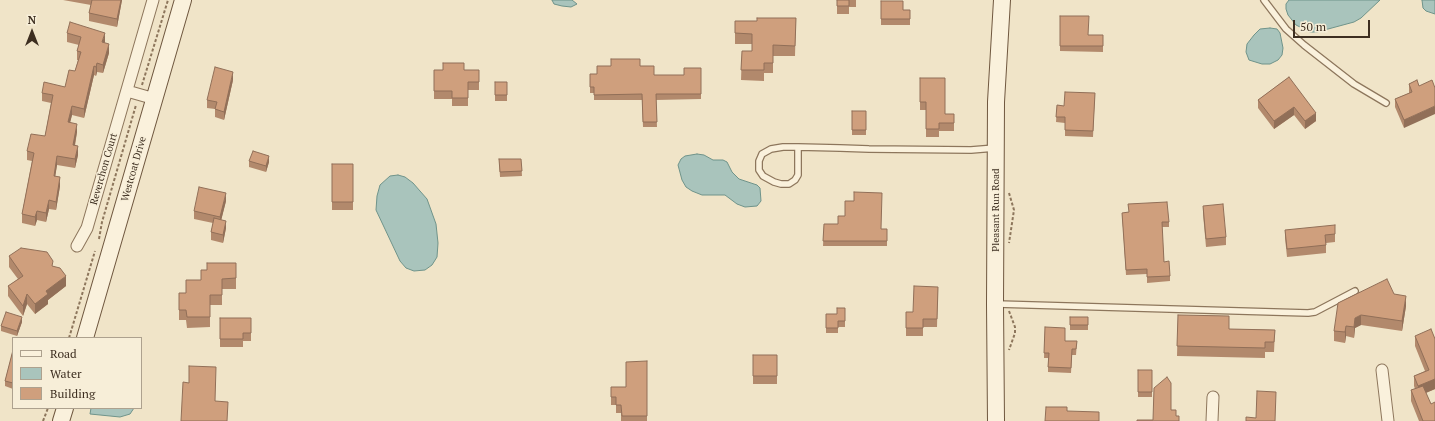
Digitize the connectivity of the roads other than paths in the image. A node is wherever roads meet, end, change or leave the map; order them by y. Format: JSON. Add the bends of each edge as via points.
{"nodes":[{"id":1,"x":153,"y":0,"type":"edge"},
{"id":2,"x":183,"y":0,"type":"edge"},
{"id":3,"x":1002,"y":0,"type":"edge"},
{"id":4,"x":1264,"y":0,"type":"edge"},
{"id":5,"x":127,"y":91,"type":"junction"},
{"id":6,"x":155,"y":99,"type":"junction"},
{"id":7,"x":1386,"y":103,"type":"dead end"},
{"id":8,"x":798,"y":147,"type":"junction"},
{"id":9,"x":996,"y":148,"type":"junction"},
{"id":10,"x":77,"y":246,"type":"dead end"},
{"id":11,"x":1355,"y":291,"type":"dead end"},
{"id":12,"x":995,"y":304,"type":"junction"},
{"id":13,"x":85,"y":337,"type":"edge"},
{"id":14,"x":1382,"y":370,"type":"dead end"},
{"id":15,"x":1213,"y":397,"type":"dead end"},
{"id":16,"x":64,"y":409,"type":"edge"},
{"id":17,"x":61,"y":421,"type":"edge"},
{"id":18,"x":996,"y":421,"type":"edge"},
{"id":19,"x":1212,"y":421,"type":"edge"},
{"id":20,"x":1388,"y":421,"type":"edge"}],
"edges":[{"from":1,"to":5,"type":"street","name":"Reverchon Court"},
{"from":2,"to":6,"type":"main road","name":"Westcoat Drive"},
{"from":3,"to":9,"type":"main road","name":"Pleasant Run Road"},
{"from":4,"to":7,"type":"lane","via":[[1286,29],[1304,45],[1354,84]]},
{"from":5,"to":6,"type":"street"},
{"from":5,"to":10,"type":"street","name":"Reverchon Court","via":[[87,228]]},
{"from":6,"to":13,"type":"main road","name":"Westcoat Drive"},
{"from":8,"to":8,"type":"lane","via":[[798,175],[795,180],[789,184],[781,184],[763,176],[759,170],[762,154],[771,149]]},
{"from":8,"to":9,"type":"lane","via":[[963,150]]},
{"from":9,"to":12,"type":"main road","name":"Pleasant Run Road"},
{"from":11,"to":12,"type":"lane","via":[[1315,312],[1308,313]]},
{"from":12,"to":18,"type":"main road","name":"Pleasant Run Road"},
{"from":14,"to":20,"type":"street"},
{"from":15,"to":19,"type":"street"},
{"from":16,"to":17,"type":"main road"}]}
